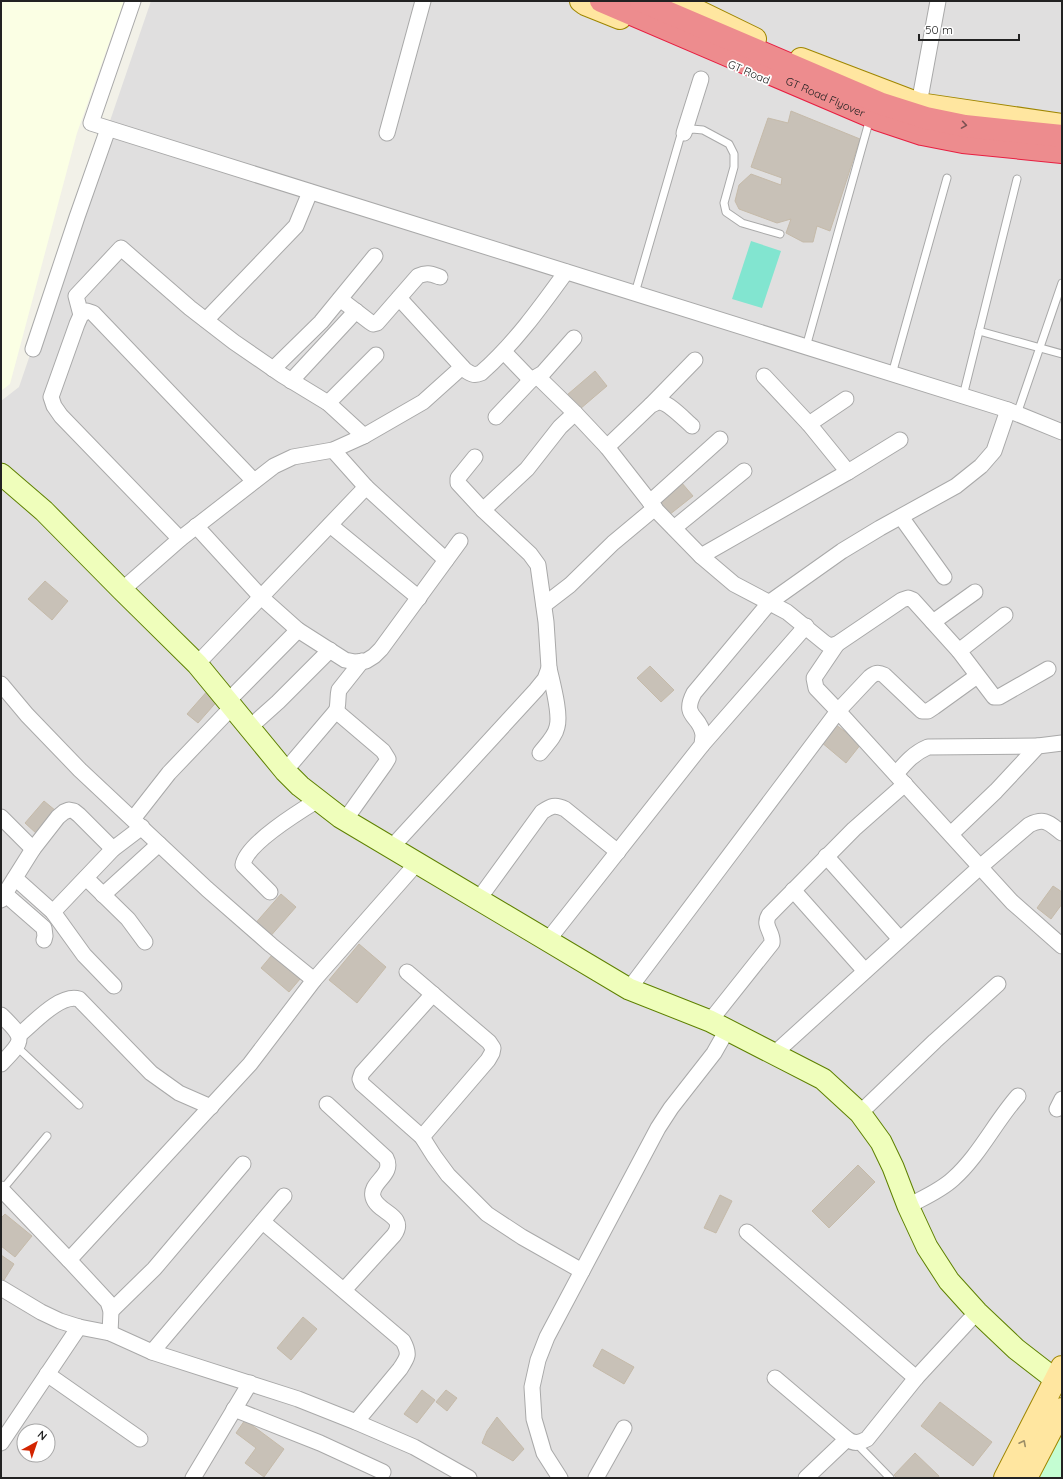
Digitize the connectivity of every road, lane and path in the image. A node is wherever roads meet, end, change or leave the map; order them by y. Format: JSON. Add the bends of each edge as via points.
{"nodes":[{"id":1,"x":133,"y":1,"type":"edge"},
{"id":2,"x":423,"y":1,"type":"edge"},
{"id":3,"x":581,"y":1,"type":"edge"},
{"id":4,"x":601,"y":1,"type":"edge"},
{"id":5,"x":641,"y":1,"type":"edge"},
{"id":6,"x":677,"y":1,"type":"edge"},
{"id":7,"x":938,"y":1,"type":"edge"},
{"id":8,"x":701,"y":79,"type":"dead end"},
{"id":9,"x":919,"y":104,"type":"junction"},
{"id":10,"x":869,"y":122,"type":"junction"},
{"id":11,"x":1062,"y":124,"type":"edge"},
{"id":12,"x":108,"y":129,"type":"junction"},
{"id":13,"x":387,"y":133,"type":"dead end"},
{"id":14,"x":684,"y":133,"type":"junction"},
{"id":15,"x":1062,"y":136,"type":"edge"},
{"id":16,"x":1062,"y":152,"type":"edge"},
{"id":17,"x":1062,"y":158,"type":"edge"},
{"id":18,"x":947,"y":178,"type":"dead end"},
{"id":19,"x":1017,"y":179,"type":"dead end"},
{"id":20,"x":310,"y":192,"type":"junction"},
{"id":21,"x":780,"y":234,"type":"dead end"},
{"id":22,"x":376,"y":256,"type":"dead end"},
{"id":23,"x":566,"y":272,"type":"junction"},
{"id":24,"x":440,"y":277,"type":"dead end"},
{"id":25,"x":1062,"y":283,"type":"edge"},
{"id":26,"x":1061,"y":292,"type":"edge"},
{"id":27,"x":635,"y":293,"type":"junction"},
{"id":28,"x":399,"y":298,"type":"junction"},
{"id":29,"x":340,"y":299,"type":"junction"},
{"id":30,"x":356,"y":311,"type":"junction"},
{"id":31,"x":81,"y":314,"type":"junction"},
{"id":32,"x":206,"y":320,"type":"junction"},
{"id":33,"x":979,"y":331,"type":"junction"},
{"id":34,"x":574,"y":338,"type":"dead end"},
{"id":35,"x":806,"y":347,"type":"junction"},
{"id":36,"x":1040,"y":347,"type":"junction"},
{"id":37,"x":33,"y":349,"type":"dead end"},
{"id":38,"x":504,"y":352,"type":"junction"},
{"id":39,"x":1062,"y":354,"type":"edge"},
{"id":40,"x":376,"y":355,"type":"dead end"},
{"id":41,"x":695,"y":360,"type":"dead end"},
{"id":42,"x":462,"y":367,"type":"junction"},
{"id":43,"x":273,"y":369,"type":"junction"},
{"id":44,"x":892,"y":374,"type":"junction"},
{"id":45,"x":764,"y":376,"type":"dead end"},
{"id":46,"x":535,"y":378,"type":"junction"},
{"id":47,"x":291,"y":381,"type":"junction"},
{"id":48,"x":963,"y":396,"type":"junction"},
{"id":49,"x":846,"y":399,"type":"dead end"},
{"id":50,"x":328,"y":403,"type":"junction"},
{"id":51,"x":651,"y":406,"type":"junction"},
{"id":52,"x":1012,"y":412,"type":"junction"},
{"id":53,"x":575,"y":413,"type":"junction"},
{"id":54,"x":496,"y":417,"type":"dead end"},
{"id":55,"x":809,"y":424,"type":"junction"},
{"id":56,"x":692,"y":426,"type":"dead end"},
{"id":57,"x":1062,"y":432,"type":"edge"},
{"id":58,"x":364,"y":436,"type":"junction"},
{"id":59,"x":720,"y":439,"type":"dead end"},
{"id":60,"x":900,"y":440,"type":"dead end"},
{"id":61,"x":607,"y":447,"type":"junction"},
{"id":62,"x":333,"y":450,"type":"junction"},
{"id":63,"x":475,"y":457,"type":"dead end"},
{"id":64,"x":744,"y":471,"type":"dead end"},
{"id":65,"x":848,"y":472,"type":"junction"},
{"id":66,"x":1,"y":474,"type":"edge"},
{"id":67,"x":254,"y":482,"type":"junction"},
{"id":68,"x":366,"y":487,"type":"junction"},
{"id":69,"x":652,"y":505,"type":"junction"},
{"id":70,"x":483,"y":510,"type":"junction"},
{"id":71,"x":901,"y":517,"type":"junction"},
{"id":72,"x":330,"y":525,"type":"junction"},
{"id":73,"x":196,"y":526,"type":"junction"},
{"id":74,"x":674,"y":528,"type":"junction"},
{"id":75,"x":180,"y":539,"type":"junction"},
{"id":76,"x":460,"y":540,"type":"dead end"},
{"id":77,"x":701,"y":556,"type":"junction"},
{"id":78,"x":446,"y":560,"type":"junction"},
{"id":79,"x":944,"y":577,"type":"dead end"},
{"id":80,"x":122,"y":590,"type":"junction"},
{"id":81,"x":974,"y":592,"type":"dead end"},
{"id":82,"x":261,"y":597,"type":"junction"},
{"id":83,"x":419,"y":598,"type":"junction"},
{"id":84,"x":770,"y":602,"type":"junction"},
{"id":85,"x":544,"y":605,"type":"junction"},
{"id":86,"x":1005,"y":615,"type":"dead end"},
{"id":87,"x":934,"y":622,"type":"junction"},
{"id":88,"x":806,"y":626,"type":"junction"},
{"id":89,"x":298,"y":630,"type":"junction"},
{"id":90,"x":837,"y":644,"type":"junction"},
{"id":91,"x":330,"y":650,"type":"junction"},
{"id":92,"x":958,"y":651,"type":"junction"},
{"id":93,"x":362,"y":661,"type":"junction"},
{"id":94,"x":197,"y":664,"type":"junction"},
{"id":95,"x":549,"y":668,"type":"junction"},
{"id":96,"x":1048,"y":669,"type":"dead end"},
{"id":97,"x":977,"y":676,"type":"junction"},
{"id":98,"x":1,"y":684,"type":"edge"},
{"id":99,"x":230,"y":703,"type":"junction"},
{"id":100,"x":838,"y":711,"type":"junction"},
{"id":101,"x":336,"y":712,"type":"junction"},
{"id":102,"x":249,"y":728,"type":"junction"},
{"id":103,"x":1062,"y":743,"type":"edge"},
{"id":104,"x":702,"y":745,"type":"junction"},
{"id":105,"x":1038,"y":746,"type":"junction"},
{"id":106,"x":540,"y":752,"type":"dead end"},
{"id":107,"x":285,"y":772,"type":"junction"},
{"id":108,"x":901,"y":779,"type":"junction"},
{"id":109,"x":318,"y":800,"type":"junction"},
{"id":110,"x":1,"y":817,"type":"edge"},
{"id":111,"x":345,"y":820,"type":"junction"},
{"id":112,"x":137,"y":823,"type":"junction"},
{"id":113,"x":1062,"y":833,"type":"edge"},
{"id":114,"x":950,"y":834,"type":"junction"},
{"id":115,"x":159,"y":844,"type":"junction"},
{"id":116,"x":391,"y":848,"type":"junction"},
{"id":117,"x":33,"y":849,"type":"junction"},
{"id":118,"x":113,"y":849,"type":"junction"},
{"id":119,"x":618,"y":852,"type":"junction"},
{"id":120,"x":826,"y":856,"type":"junction"},
{"id":121,"x":417,"y":863,"type":"junction"},
{"id":122,"x":980,"y":867,"type":"junction"},
{"id":123,"x":15,"y":878,"type":"junction"},
{"id":124,"x":86,"y":878,"type":"junction"},
{"id":125,"x":793,"y":890,"type":"junction"},
{"id":126,"x":270,"y":892,"type":"dead end"},
{"id":127,"x":103,"y":895,"type":"junction"},
{"id":128,"x":3,"y":897,"type":"edge"},
{"id":129,"x":478,"y":900,"type":"junction"},
{"id":130,"x":53,"y":912,"type":"junction"},
{"id":131,"x":900,"y":939,"type":"junction"},
{"id":132,"x":44,"y":940,"type":"dead end"},
{"id":133,"x":548,"y":940,"type":"junction"},
{"id":134,"x":145,"y":942,"type":"dead end"},
{"id":135,"x":1062,"y":946,"type":"edge"},
{"id":136,"x":864,"y":971,"type":"junction"},
{"id":137,"x":407,"y":972,"type":"dead end"},
{"id":138,"x":314,"y":980,"type":"junction"},
{"id":139,"x":998,"y":984,"type":"dead end"},
{"id":140,"x":114,"y":986,"type":"dead end"},
{"id":141,"x":628,"y":989,"type":"junction"},
{"id":142,"x":433,"y":994,"type":"junction"},
{"id":143,"x":1,"y":1015,"type":"edge"},
{"id":144,"x":718,"y":1025,"type":"junction"},
{"id":145,"x":18,"y":1041,"type":"junction"},
{"id":146,"x":775,"y":1053,"type":"junction"},
{"id":147,"x":1,"y":1064,"type":"edge"},
{"id":148,"x":1018,"y":1096,"type":"dead end"},
{"id":149,"x":328,"y":1104,"type":"dead end"},
{"id":150,"x":80,"y":1105,"type":"dead end"},
{"id":151,"x":211,"y":1107,"type":"junction"},
{"id":152,"x":860,"y":1113,"type":"junction"},
{"id":153,"x":47,"y":1136,"type":"dead end"},
{"id":154,"x":422,"y":1137,"type":"junction"},
{"id":155,"x":243,"y":1164,"type":"dead end"},
{"id":156,"x":2,"y":1189,"type":"edge"},
{"id":157,"x":284,"y":1196,"type":"dead end"},
{"id":158,"x":908,"y":1206,"type":"junction"},
{"id":159,"x":263,"y":1222,"type":"junction"},
{"id":160,"x":747,"y":1232,"type":"dead end"},
{"id":161,"x":69,"y":1260,"type":"junction"},
{"id":162,"x":582,"y":1271,"type":"junction"},
{"id":163,"x":1,"y":1288,"type":"edge"},
{"id":164,"x":344,"y":1290,"type":"junction"},
{"id":165,"x":111,"y":1311,"type":"junction"},
{"id":166,"x":977,"y":1312,"type":"junction"},
{"id":167,"x":79,"y":1327,"type":"junction"},
{"id":168,"x":110,"y":1333,"type":"junction"},
{"id":169,"x":152,"y":1352,"type":"junction"},
{"id":170,"x":1059,"y":1373,"type":"edge"},
{"id":171,"x":47,"y":1374,"type":"junction"},
{"id":172,"x":775,"y":1378,"type":"dead end"},
{"id":173,"x":916,"y":1378,"type":"junction"},
{"id":174,"x":250,"y":1383,"type":"junction"},
{"id":175,"x":234,"y":1409,"type":"junction"},
{"id":176,"x":1062,"y":1409,"type":"edge"},
{"id":177,"x":356,"y":1422,"type":"junction"},
{"id":178,"x":624,"y":1428,"type":"dead end"},
{"id":179,"x":140,"y":1439,"type":"dead end"},
{"id":180,"x":851,"y":1441,"type":"junction"},
{"id":181,"x":1,"y":1443,"type":"edge"},
{"id":182,"x":383,"y":1472,"type":"dead end"},
{"id":183,"x":193,"y":1478,"type":"edge"},
{"id":184,"x":469,"y":1478,"type":"edge"},
{"id":185,"x":560,"y":1478,"type":"edge"},
{"id":186,"x":596,"y":1478,"type":"edge"},
{"id":187,"x":806,"y":1478,"type":"edge"},
{"id":188,"x":890,"y":1478,"type":"edge"},
{"id":189,"x":1005,"y":1478,"type":"edge"},
{"id":190,"x":1026,"y":1478,"type":"edge"}],
"edges":[{"from":1,"to":12,"type":"street","via":[[91,123]]},
{"from":2,"to":13,"type":"street"},
{"from":3,"to":10,"type":"main road","name":"GT Road"},
{"from":4,"to":16,"type":"highway","name":"GT Road Flyover","via":[[877,119],[922,134],[963,142]]},
{"from":5,"to":15,"type":"highway","name":"GT Road Flyover","one_way":true,"via":[[882,104],[919,116],[965,126]]},
{"from":6,"to":9,"type":"main road","via":[[768,46]]},
{"from":7,"to":9,"type":"street"},
{"from":8,"to":14,"type":"street"},
{"from":9,"to":11,"type":"main road"},
{"from":10,"to":17,"type":"main road","name":"GT Road","via":[[918,139],[965,148]]},
{"from":10,"to":35,"type":"lane"},
{"from":12,"to":20,"type":"street"},
{"from":12,"to":37,"type":"street"},
{"from":14,"to":21,"type":"lane","via":[[692,129],[703,130],[729,144],[734,154],[734,167],[724,203],[726,212],[742,223]]},
{"from":14,"to":27,"type":"lane","via":[[680,138]]},
{"from":18,"to":44,"type":"lane"},
{"from":19,"to":33,"type":"lane"},
{"from":20,"to":23,"type":"street"},
{"from":20,"to":32,"type":"street","via":[[296,226]]},
{"from":22,"to":29,"type":"street"},
{"from":23,"to":27,"type":"street"},
{"from":23,"to":38,"type":"street"},
{"from":24,"to":28,"type":"street","via":[[429,273],[418,276]]},
{"from":25,"to":26,"type":"lane"},
{"from":26,"to":36,"type":"lane"},
{"from":27,"to":35,"type":"street"},
{"from":28,"to":30,"type":"street","via":[[377,323],[373,324]]},
{"from":28,"to":42,"type":"street"},
{"from":29,"to":30,"type":"street"},
{"from":29,"to":43,"type":"street","via":[[321,322]]},
{"from":30,"to":47,"type":"street"},
{"from":31,"to":32,"type":"street","via":[[76,296],[121,248]]},
{"from":31,"to":67,"type":"street","via":[[87,311],[93,313]]},
{"from":31,"to":75,"type":"street","via":[[51,397],[54,406]]},
{"from":32,"to":43,"type":"street"},
{"from":33,"to":36,"type":"lane"},
{"from":33,"to":48,"type":"lane"},
{"from":34,"to":46,"type":"street"},
{"from":35,"to":44,"type":"street"},
{"from":36,"to":39,"type":"lane"},
{"from":36,"to":52,"type":"lane"},
{"from":38,"to":42,"type":"street","via":[[476,375]]},
{"from":38,"to":46,"type":"street"},
{"from":40,"to":50,"type":"street"},
{"from":41,"to":51,"type":"street"},
{"from":42,"to":58,"type":"street","via":[[423,402]]},
{"from":43,"to":47,"type":"street"},
{"from":44,"to":48,"type":"street"},
{"from":45,"to":55,"type":"street"},
{"from":46,"to":53,"type":"street"},
{"from":46,"to":54,"type":"street"},
{"from":47,"to":50,"type":"street"},
{"from":48,"to":52,"type":"street"},
{"from":49,"to":55,"type":"street"},
{"from":50,"to":58,"type":"street"},
{"from":51,"to":56,"type":"street","via":[[658,402],[663,403]]},
{"from":51,"to":61,"type":"street"},
{"from":52,"to":57,"type":"street"},
{"from":52,"to":71,"type":"street","via":[[994,451],[981,466],[956,486]]},
{"from":53,"to":61,"type":"street"},
{"from":53,"to":70,"type":"street","via":[[560,427],[527,469]]},
{"from":55,"to":65,"type":"street"},
{"from":58,"to":62,"type":"street"},
{"from":59,"to":69,"type":"street"},
{"from":60,"to":65,"type":"street"},
{"from":61,"to":69,"type":"street"},
{"from":62,"to":67,"type":"street","via":[[293,457],[274,466]]},
{"from":62,"to":68,"type":"street"},
{"from":63,"to":70,"type":"street","via":[[458,478],[458,483]]},
{"from":64,"to":74,"type":"street"},
{"from":65,"to":77,"type":"street"},
{"from":66,"to":80,"type":"street","via":[[44,511]]},
{"from":67,"to":73,"type":"street"},
{"from":68,"to":72,"type":"street"},
{"from":68,"to":78,"type":"street"},
{"from":69,"to":74,"type":"street"},
{"from":69,"to":85,"type":"street","via":[[570,585]]},
{"from":70,"to":85,"type":"street","via":[[530,554],[538,565]]},
{"from":71,"to":79,"type":"street"},
{"from":71,"to":84,"type":"street","via":[[842,551]]},
{"from":72,"to":82,"type":"street"},
{"from":72,"to":83,"type":"street"},
{"from":73,"to":75,"type":"street"},
{"from":73,"to":82,"type":"street"},
{"from":74,"to":77,"type":"street"},
{"from":75,"to":80,"type":"street"},
{"from":76,"to":78,"type":"street"},
{"from":77,"to":84,"type":"street","via":[[734,584]]},
{"from":78,"to":83,"type":"street"},
{"from":80,"to":94,"type":"street"},
{"from":81,"to":87,"type":"street"},
{"from":82,"to":89,"type":"street"},
{"from":82,"to":94,"type":"street"},
{"from":83,"to":93,"type":"street","via":[[381,649],[374,656]]},
{"from":84,"to":88,"type":"street"},
{"from":84,"to":104,"type":"street","via":[[689,702],[690,712],[703,735]]},
{"from":85,"to":95,"type":"street"},
{"from":86,"to":92,"type":"street"},
{"from":87,"to":90,"type":"street","via":[[908,598]]},
{"from":87,"to":92,"type":"street"},
{"from":88,"to":90,"type":"street","via":[[830,646]]},
{"from":88,"to":104,"type":"street"},
{"from":89,"to":91,"type":"street"},
{"from":89,"to":99,"type":"street"},
{"from":90,"to":100,"type":"street","via":[[814,678],[814,683]]},
{"from":91,"to":93,"type":"street","via":[[345,660]]},
{"from":91,"to":102,"type":"street"},
{"from":92,"to":97,"type":"street"},
{"from":93,"to":101,"type":"street","via":[[339,690]]},
{"from":94,"to":99,"type":"street"},
{"from":95,"to":106,"type":"street","via":[[558,727]]},
{"from":95,"to":116,"type":"street","via":[[545,679],[536,690]]},
{"from":96,"to":97,"type":"street","via":[[999,697],[994,697]]},
{"from":97,"to":100,"type":"street","via":[[928,711],[922,710],[884,675],[875,673]]},
{"from":98,"to":112,"type":"street","via":[[80,770]]},
{"from":99,"to":102,"type":"street"},
{"from":99,"to":112,"type":"street","via":[[169,773]]},
{"from":100,"to":108,"type":"street"},
{"from":100,"to":141,"type":"street"},
{"from":101,"to":107,"type":"street"},
{"from":101,"to":111,"type":"street","via":[[383,751],[388,759]]},
{"from":102,"to":107,"type":"street"},
{"from":103,"to":105,"type":"street"},
{"from":104,"to":119,"type":"street"},
{"from":105,"to":108,"type":"street","via":[[928,747],[909,758]]},
{"from":105,"to":114,"type":"street","via":[[996,791]]},
{"from":107,"to":109,"type":"street"},
{"from":108,"to":114,"type":"street"},
{"from":108,"to":120,"type":"street"},
{"from":109,"to":111,"type":"street"},
{"from":109,"to":126,"type":"street","via":[[276,828],[244,860],[243,865],[247,870]]},
{"from":110,"to":117,"type":"street"},
{"from":111,"to":116,"type":"street"},
{"from":112,"to":115,"type":"street"},
{"from":112,"to":118,"type":"street"},
{"from":113,"to":122,"type":"street","via":[[1044,820],[1036,821]]},
{"from":114,"to":122,"type":"street"},
{"from":115,"to":127,"type":"street"},
{"from":115,"to":138,"type":"street","via":[[259,935]]},
{"from":116,"to":121,"type":"street"},
{"from":117,"to":118,"type":"street","via":[[58,817],[68,810],[79,814]]},
{"from":117,"to":123,"type":"street"},
{"from":118,"to":124,"type":"street"},
{"from":119,"to":129,"type":"street","via":[[565,809],[549,807],[542,812]]},
{"from":119,"to":133,"type":"street"},
{"from":120,"to":125,"type":"street"},
{"from":120,"to":131,"type":"street"},
{"from":121,"to":129,"type":"street"},
{"from":121,"to":138,"type":"street"},
{"from":122,"to":131,"type":"street"},
{"from":122,"to":135,"type":"street","via":[[1012,902]]},
{"from":123,"to":128,"type":"street"},
{"from":123,"to":130,"type":"street"},
{"from":124,"to":127,"type":"street"},
{"from":124,"to":130,"type":"street"},
{"from":125,"to":136,"type":"street"},
{"from":125,"to":144,"type":"street","via":[[767,920],[772,943]]},
{"from":127,"to":134,"type":"street","via":[[128,919]]},
{"from":128,"to":132,"type":"street","via":[[44,928]]},
{"from":129,"to":133,"type":"street"},
{"from":130,"to":140,"type":"street","via":[[84,955]]},
{"from":131,"to":136,"type":"street"},
{"from":133,"to":141,"type":"street"},
{"from":136,"to":146,"type":"street"},
{"from":137,"to":142,"type":"street"},
{"from":138,"to":151,"type":"street","via":[[250,1064]]},
{"from":139,"to":152,"type":"street"},
{"from":141,"to":144,"type":"street"},
{"from":142,"to":154,"type":"street","via":[[493,1048],[488,1060]]},
{"from":142,"to":154,"type":"street","via":[[362,1073],[360,1079],[362,1084]]},
{"from":143,"to":145,"type":"street","via":[[17,1031]]},
{"from":144,"to":146,"type":"street"},
{"from":144,"to":162,"type":"street","via":[[714,1053],[662,1121]]},
{"from":145,"to":147,"type":"street"},
{"from":145,"to":150,"type":"lane"},
{"from":145,"to":151,"type":"street","via":[[56,1004],[74,998],[79,999],[151,1073],[179,1093]]},
{"from":146,"to":152,"type":"street","via":[[823,1079]]},
{"from":148,"to":158,"type":"street","via":[[953,1180],[940,1190]]},
{"from":149,"to":164,"type":"street","via":[[386,1158],[388,1168],[375,1186],[373,1197],[398,1224],[394,1235]]},
{"from":151,"to":161,"type":"street"},
{"from":152,"to":158,"type":"street","via":[[893,1167]]},
{"from":153,"to":156,"type":"lane"},
{"from":154,"to":162,"type":"street","via":[[448,1175],[486,1214]]},
{"from":155,"to":165,"type":"street","via":[[154,1269]]},
{"from":156,"to":161,"type":"street"},
{"from":157,"to":159,"type":"street"},
{"from":158,"to":166,"type":"street","via":[[927,1247],[949,1281]]},
{"from":159,"to":164,"type":"street"},
{"from":159,"to":169,"type":"street"},
{"from":160,"to":173,"type":"street"},
{"from":161,"to":165,"type":"street","via":[[108,1302]]},
{"from":162,"to":185,"type":"street","via":[[547,1337],[538,1360],[532,1387],[534,1419],[544,1453]]},
{"from":163,"to":167,"type":"street","via":[[41,1312]]},
{"from":164,"to":177,"type":"street","via":[[403,1341],[408,1350],[407,1360]]},
{"from":165,"to":168,"type":"street"},
{"from":166,"to":170,"type":"street","via":[[1016,1349]]},
{"from":166,"to":173,"type":"street"},
{"from":167,"to":168,"type":"street"},
{"from":167,"to":171,"type":"street"},
{"from":168,"to":169,"type":"street"},
{"from":169,"to":174,"type":"street"},
{"from":189,"to":170,"type":"main road","one_way":true},
{"from":171,"to":179,"type":"street"},
{"from":171,"to":181,"type":"street"},
{"from":172,"to":180,"type":"street"},
{"from":173,"to":180,"type":"street","via":[[867,1439]]},
{"from":174,"to":175,"type":"street"},
{"from":174,"to":177,"type":"street"},
{"from":175,"to":182,"type":"street","via":[[320,1443]]},
{"from":175,"to":183,"type":"street"},
{"from":176,"to":190,"type":"main road"},
{"from":177,"to":184,"type":"street","via":[[414,1447]]},
{"from":178,"to":186,"type":"street"},
{"from":180,"to":187,"type":"street"},
{"from":180,"to":188,"type":"lane"}]}
